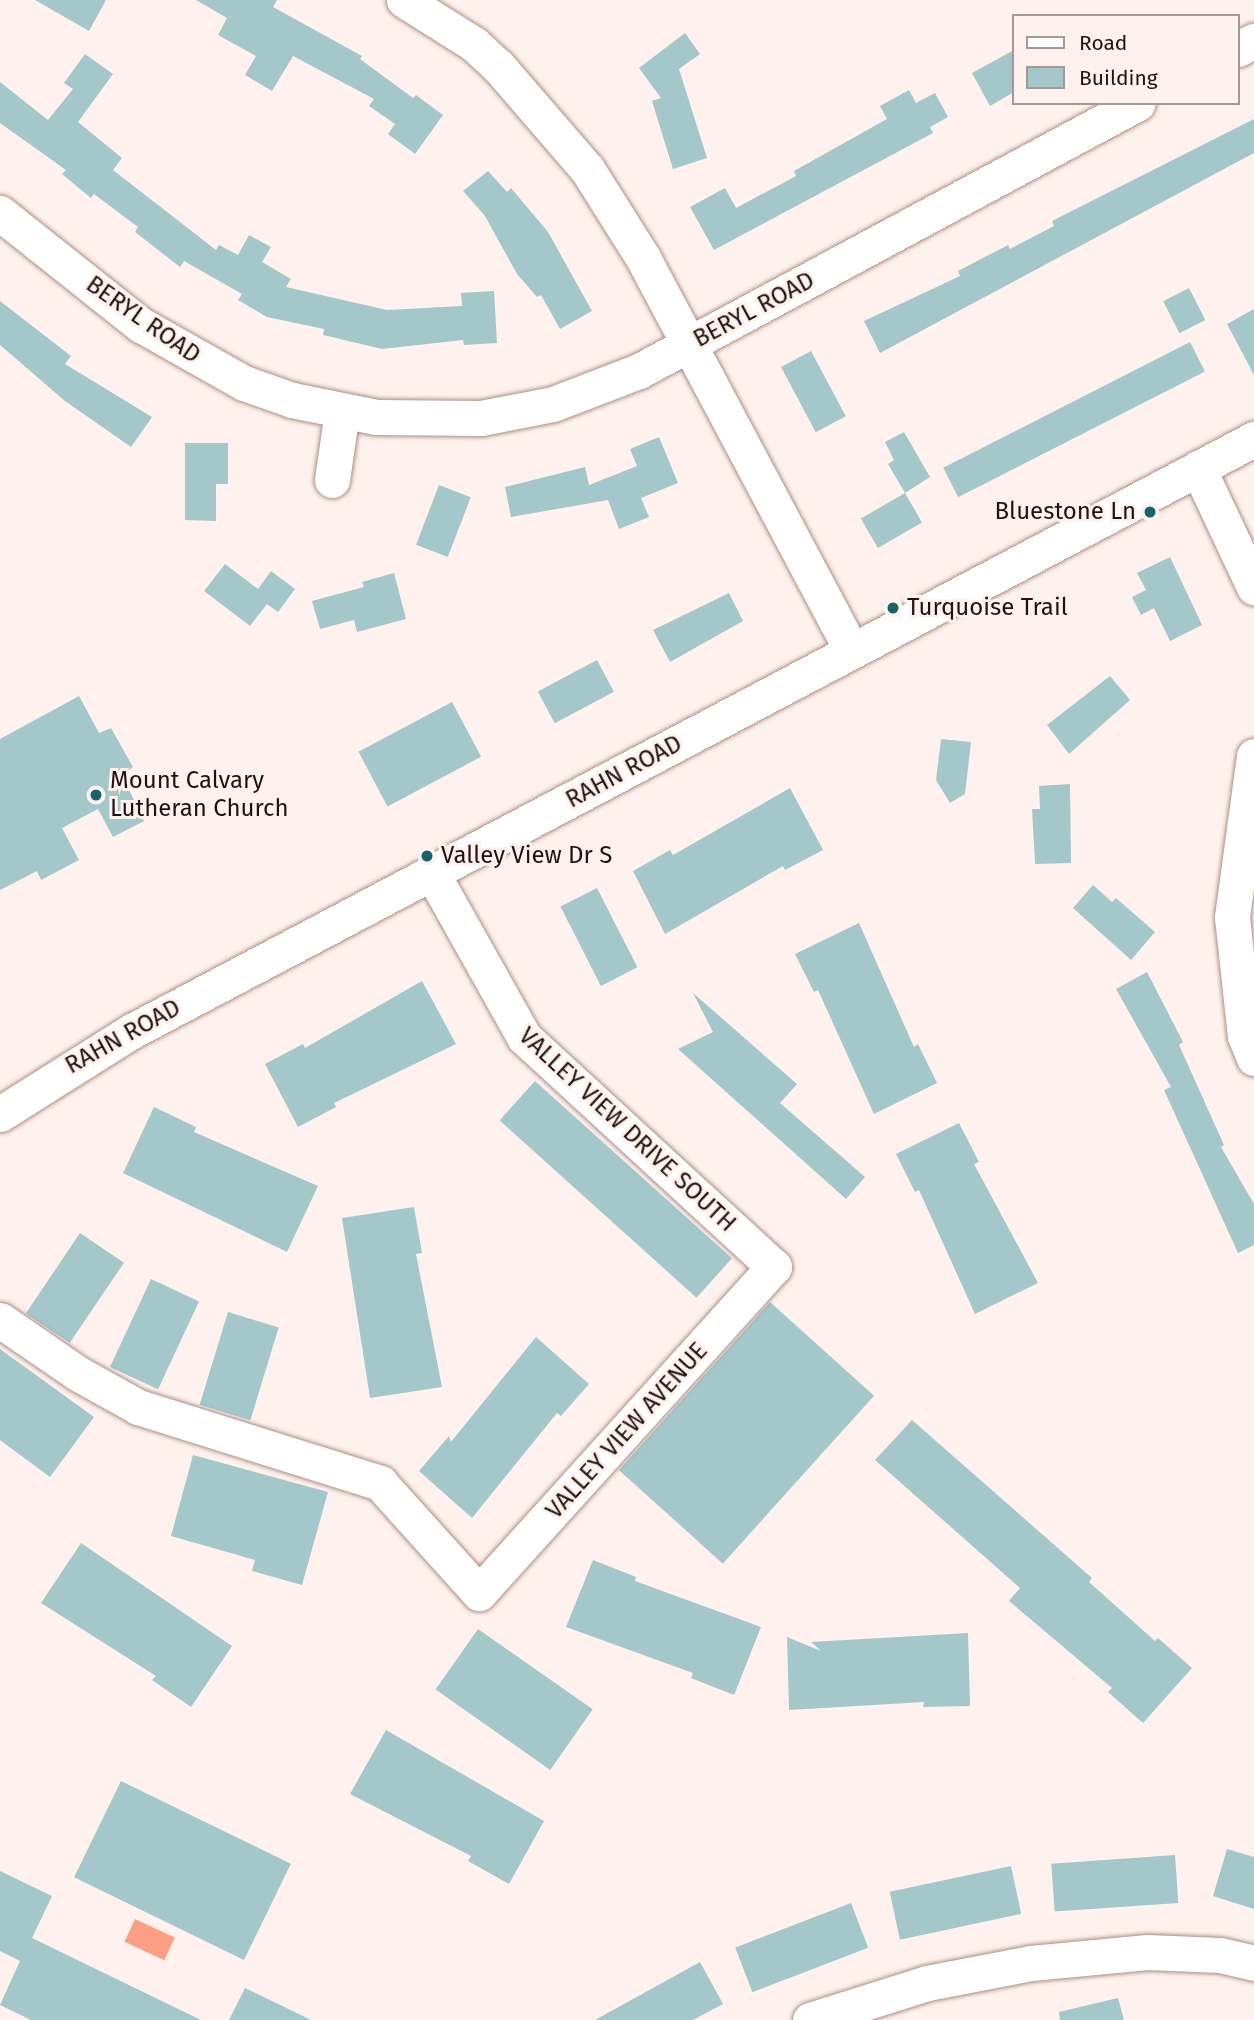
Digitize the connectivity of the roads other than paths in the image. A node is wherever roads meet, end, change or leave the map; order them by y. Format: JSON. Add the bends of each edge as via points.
{"nodes":[{"id":1,"x":404,"y":0,"type":"edge"},
{"id":2,"x":1134,"y":105,"type":"edge"},
{"id":3,"x":0,"y":213,"type":"edge"},
{"id":4,"x":690,"y":345,"type":"junction"},
{"id":5,"x":342,"y":411,"type":"junction"},
{"id":6,"x":1254,"y":439,"type":"edge"},
{"id":7,"x":1198,"y":468,"type":"junction"},
{"id":8,"x":332,"y":480,"type":"dead end"},
{"id":9,"x":1254,"y":587,"type":"edge"},
{"id":10,"x":852,"y":651,"type":"junction"},
{"id":11,"x":1254,"y":757,"type":"edge"},
{"id":12,"x":432,"y":873,"type":"junction"},
{"id":13,"x":1254,"y":1058,"type":"edge"},
{"id":14,"x":0,"y":1114,"type":"edge"},
{"id":15,"x":774,"y":1267,"type":"joint"},
{"id":16,"x":0,"y":1320,"type":"edge"},
{"id":17,"x":1254,"y":1963,"type":"edge"},
{"id":18,"x":810,"y":2020,"type":"edge"}],
"edges":[{"from":1,"to":4,"type":"street","via":[[474,44],[548,120],[605,195]]},
{"from":2,"to":4,"type":"street","name":"BERYL ROAD"},
{"from":3,"to":5,"type":"street","name":"BERYL ROAD","via":[[179,350],[256,388]]},
{"from":4,"to":5,"type":"street","name":"BERYL ROAD","via":[[584,394],[514,413],[427,420]]},
{"from":4,"to":10,"type":"street"},
{"from":5,"to":8,"type":"street"},
{"from":6,"to":7,"type":"street","name":"RAHN ROAD"},
{"from":7,"to":9,"type":"street"},
{"from":7,"to":10,"type":"street","name":"RAHN ROAD"},
{"from":10,"to":12,"type":"street","name":"RAHN ROAD"},
{"from":11,"to":13,"type":"street","via":[[1231,917],[1245,1036]]},
{"from":12,"to":14,"type":"street","name":"RAHN ROAD","via":[[107,1044]]},
{"from":12,"to":15,"type":"street","name":"VALLEY VIEW DRIVE SOUTH","via":[[524,1037]]},
{"from":15,"to":16,"type":"street","name":"VALLEY VIEW AVENUE","via":[[479,1593],[390,1492],[370,1478],[138,1407],[77,1373]]},
{"from":17,"to":18,"type":"street","via":[[1220,1955],[1147,1952],[1031,1963],[927,1983]]}]}
